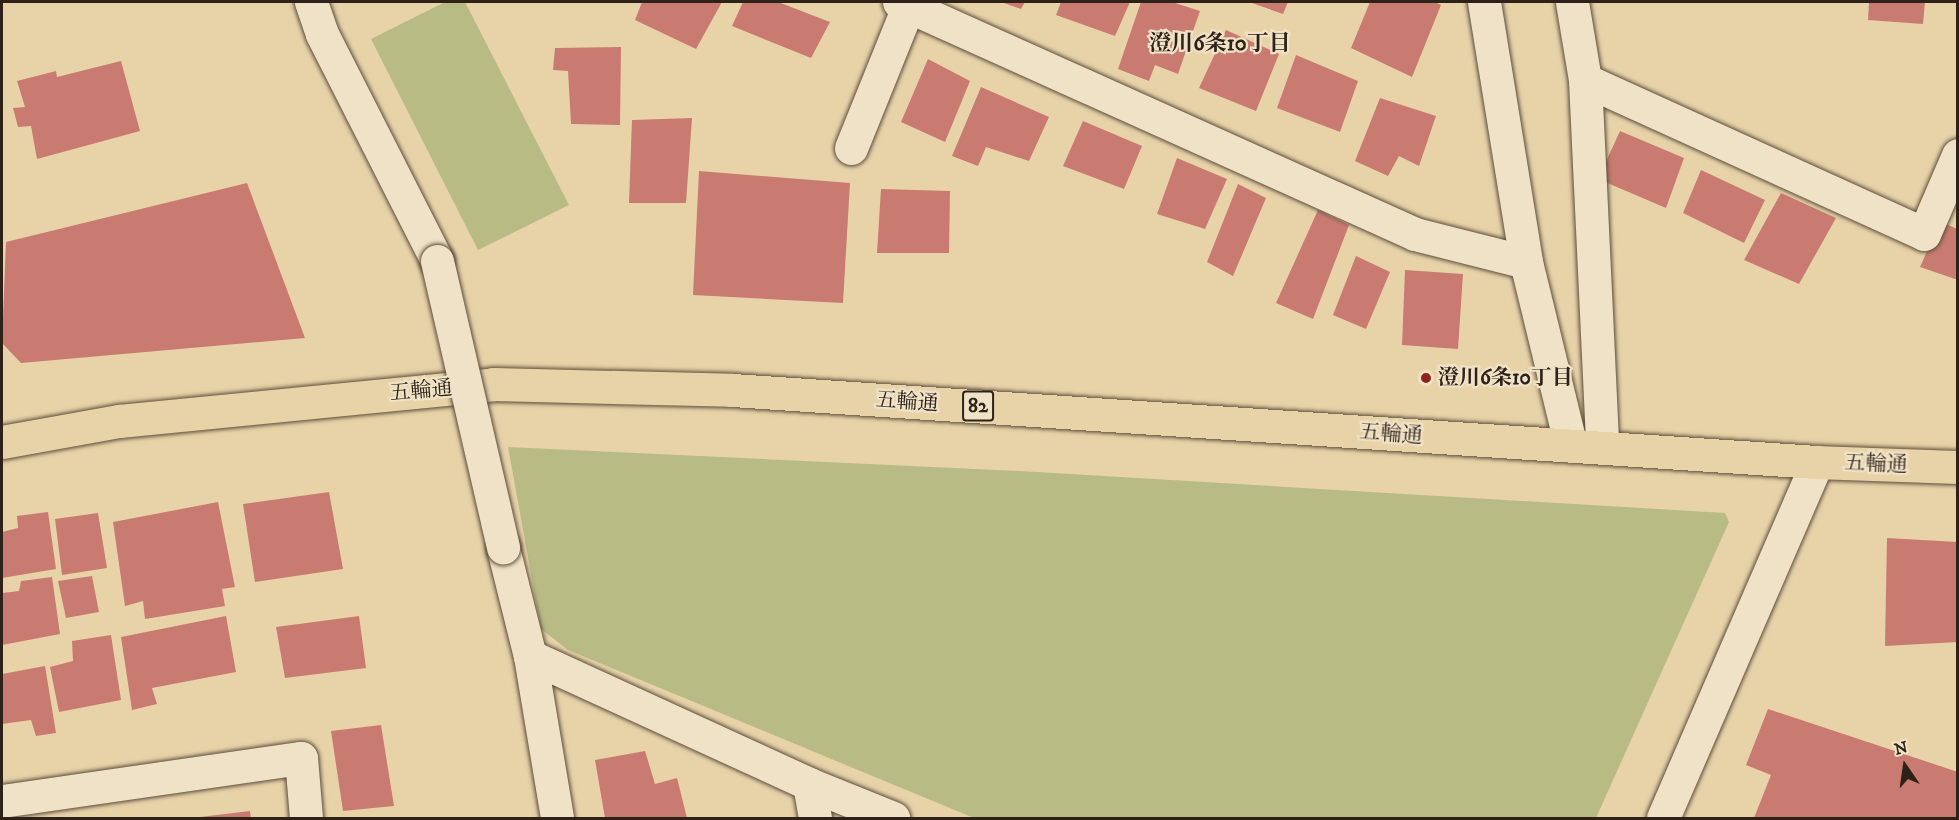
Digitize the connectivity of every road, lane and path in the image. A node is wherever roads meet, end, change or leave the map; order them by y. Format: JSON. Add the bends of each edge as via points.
{"nodes":[{"id":1,"x":311,"y":2,"type":"edge"},
{"id":2,"x":1484,"y":2,"type":"edge"},
{"id":3,"x":1572,"y":2,"type":"edge"},
{"id":4,"x":906,"y":3,"type":"edge"},
{"id":5,"x":1584,"y":80,"type":"junction"},
{"id":6,"x":851,"y":148,"type":"dead end"},
{"id":7,"x":1958,"y":154,"type":"edge"},
{"id":8,"x":1526,"y":262,"type":"junction"},
{"id":9,"x":2,"y":442,"type":"edge"},
{"id":10,"x":1586,"y":446,"type":"junction"},
{"id":11,"x":1817,"y":462,"type":"junction"},
{"id":12,"x":1958,"y":467,"type":"edge"},
{"id":13,"x":530,"y":656,"type":"junction"},
{"id":14,"x":809,"y":784,"type":"junction"},
{"id":15,"x":2,"y":801,"type":"edge"},
{"id":16,"x":306,"y":819,"type":"edge"},
{"id":17,"x":557,"y":819,"type":"edge"},
{"id":18,"x":815,"y":819,"type":"edge"},
{"id":19,"x":893,"y":819,"type":"edge"},
{"id":20,"x":1663,"y":819,"type":"edge"}],
"edges":[{"from":1,"to":13,"type":"street","bridge":true,"via":[[322,34],[437,261]]},
{"from":2,"to":8,"type":"street"},
{"from":3,"to":5,"type":"street"},
{"from":4,"to":6,"type":"street"},
{"from":4,"to":8,"type":"street","via":[[1415,234]]},
{"from":5,"to":7,"type":"street","via":[[1924,234]]},
{"from":5,"to":10,"type":"street"},
{"from":8,"to":10,"type":"street"},
{"from":9,"to":10,"type":"main road","name":"五輪通","number":"82","via":[[119,421],[493,384],[732,390]]},
{"from":10,"to":11,"type":"main road","name":"五輪通","number":"82"},
{"from":11,"to":12,"type":"main road","name":"五輪通","number":"82"},
{"from":11,"to":20,"type":"street"},
{"from":13,"to":14,"type":"street"},
{"from":13,"to":17,"type":"street"},
{"from":14,"to":18,"type":"street"},
{"from":14,"to":19,"type":"street"},
{"from":15,"to":16,"type":"street","via":[[301,758]]}]}
